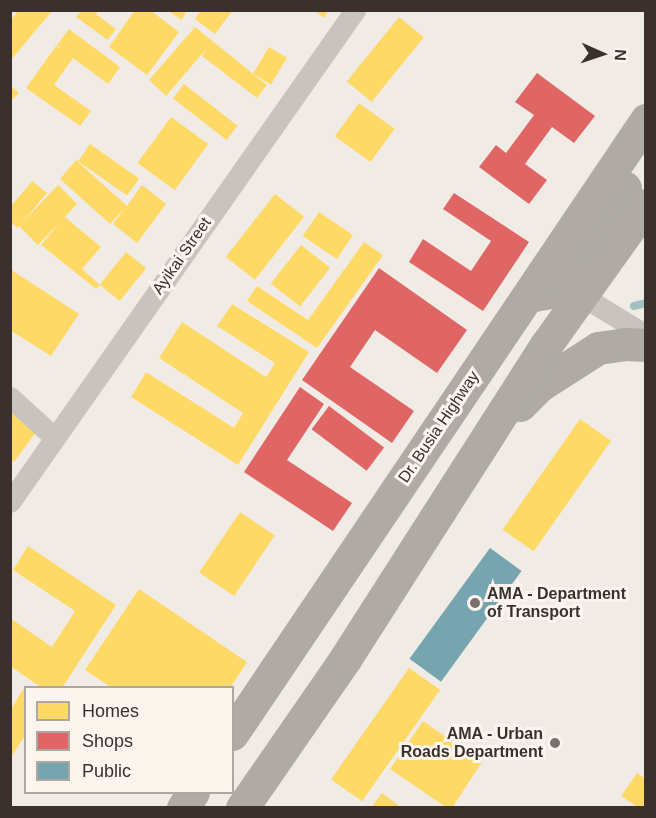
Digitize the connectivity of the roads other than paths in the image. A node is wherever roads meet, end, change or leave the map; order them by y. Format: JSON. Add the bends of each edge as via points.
{"nodes":[{"id":1,"x":355,"y":10,"type":"edge"},
{"id":2,"x":645,"y":120,"type":"edge"},
{"id":3,"x":645,"y":157,"type":"edge"},
{"id":4,"x":645,"y":205,"type":"edge"},
{"id":5,"x":528,"y":296,"type":"junction"},
{"id":6,"x":582,"y":296,"type":"junction"},
{"id":7,"x":645,"y":335,"type":"edge"},
{"id":8,"x":645,"y":345,"type":"edge"},
{"id":9,"x":10,"y":398,"type":"edge"},
{"id":10,"x":54,"y":437,"type":"junction"},
{"id":11,"x":486,"y":441,"type":"junction"},
{"id":12,"x":10,"y":502,"type":"edge"},
{"id":13,"x":234,"y":731,"type":"edge"},
{"id":14,"x":192,"y":794,"type":"edge"},
{"id":15,"x":183,"y":807,"type":"edge"},
{"id":16,"x":242,"y":807,"type":"edge"}],
"edges":[{"from":1,"to":10,"type":"street","name":"Ayikai Street"},
{"from":2,"to":5,"type":"highway","name":"Dr. Busia Highway"},
{"from":3,"to":5,"type":"highway","via":[[589,249],[565,280],[550,292]]},
{"from":4,"to":6,"type":"highway"},
{"from":5,"to":13,"type":"highway","name":"Dr. Busia Highway"},
{"from":6,"to":7,"type":"street"},
{"from":6,"to":11,"type":"highway"},
{"from":8,"to":11,"type":"highway","via":[[598,348],[567,366],[539,386]]},
{"from":9,"to":10,"type":"street"},
{"from":10,"to":12,"type":"street","name":"Ayikai Street"},
{"from":11,"to":16,"type":"highway","via":[[345,659]]},
{"from":14,"to":15,"type":"highway"}]}
